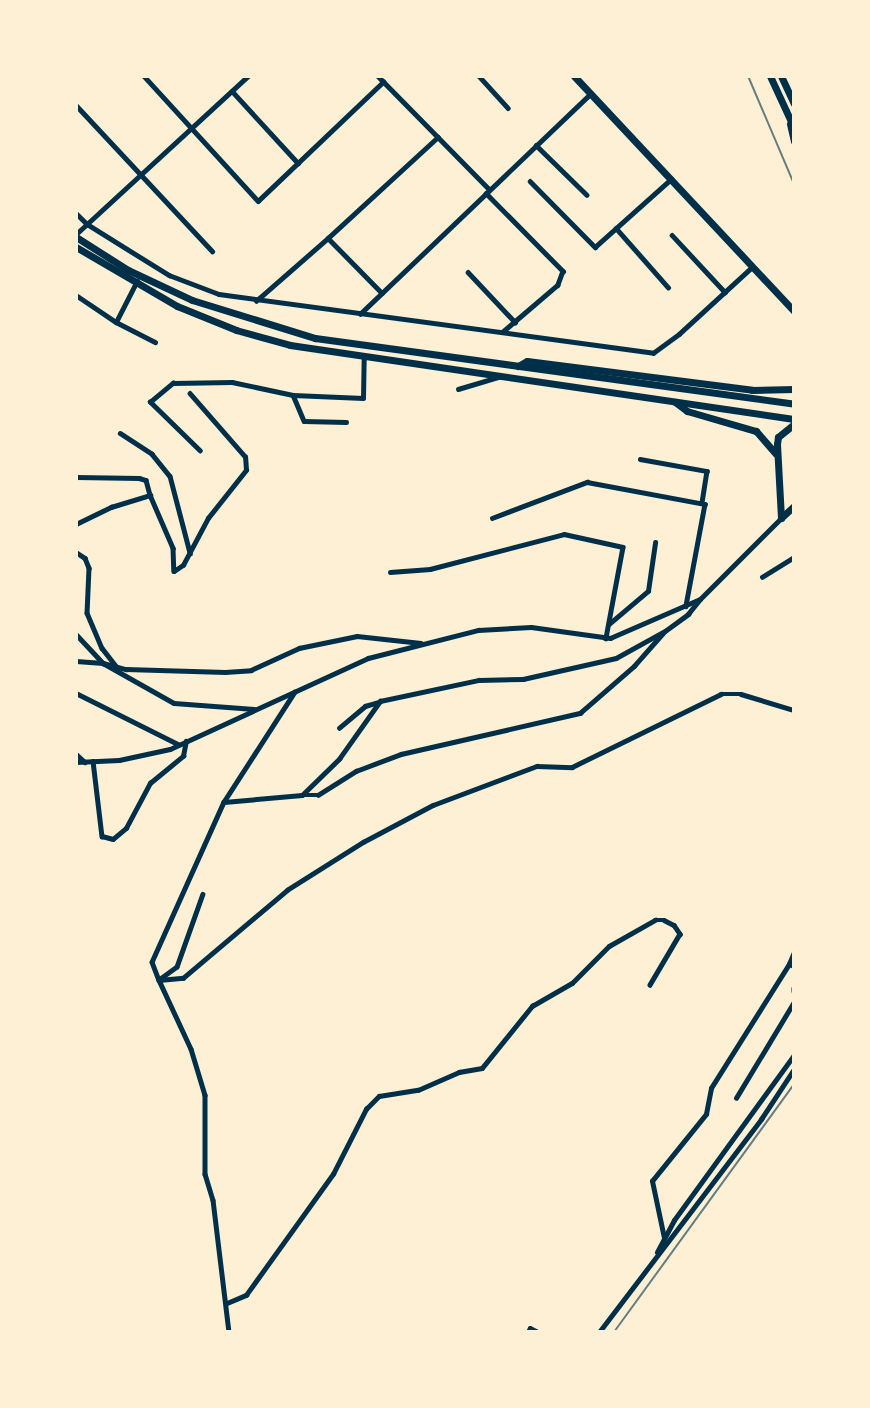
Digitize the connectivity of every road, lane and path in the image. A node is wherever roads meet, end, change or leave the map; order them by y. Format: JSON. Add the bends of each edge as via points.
{"nodes":[{"id":1,"x":144,"y":76,"type":"edge"},
{"id":2,"x":248,"y":76,"type":"edge"},
{"id":3,"x":378,"y":76,"type":"edge"},
{"id":4,"x":479,"y":76,"type":"edge"},
{"id":5,"x":574,"y":76,"type":"edge"},
{"id":6,"x":770,"y":76,"type":"edge"},
{"id":7,"x":781,"y":76,"type":"edge"},
{"id":8,"x":383,"y":82,"type":"junction"},
{"id":9,"x":232,"y":91,"type":"junction"},
{"id":10,"x":590,"y":94,"type":"junction"},
{"id":11,"x":794,"y":104,"type":"edge"},
{"id":12,"x":76,"y":105,"type":"edge"},
{"id":13,"x":508,"y":108,"type":"dead end"},
{"id":14,"x":792,"y":125,"type":"edge"},
{"id":15,"x":191,"y":128,"type":"junction"},
{"id":16,"x":438,"y":137,"type":"junction"},
{"id":17,"x":794,"y":142,"type":"edge"},
{"id":18,"x":536,"y":145,"type":"junction"},
{"id":19,"x":298,"y":163,"type":"junction"},
{"id":20,"x":141,"y":174,"type":"junction"},
{"id":21,"x":671,"y":179,"type":"junction"},
{"id":22,"x":530,"y":181,"type":"dead end"},
{"id":23,"x":488,"y":191,"type":"junction"},
{"id":24,"x":587,"y":195,"type":"dead end"},
{"id":25,"x":76,"y":213,"type":"edge"},
{"id":26,"x":87,"y":224,"type":"junction"},
{"id":27,"x":616,"y":228,"type":"junction"},
{"id":28,"x":672,"y":235,"type":"dead end"},
{"id":29,"x":76,"y":236,"type":"edge"},
{"id":30,"x":328,"y":238,"type":"junction"},
{"id":31,"x":76,"y":247,"type":"edge"},
{"id":32,"x":212,"y":251,"type":"dead end"},
{"id":33,"x":752,"y":267,"type":"junction"},
{"id":34,"x":468,"y":272,"type":"dead end"},
{"id":35,"x":139,"y":276,"type":"junction"},
{"id":36,"x":136,"y":283,"type":"junction"},
{"id":37,"x":668,"y":287,"type":"dead end"},
{"id":38,"x":725,"y":292,"type":"junction"},
{"id":39,"x":382,"y":293,"type":"junction"},
{"id":40,"x":76,"y":295,"type":"edge"},
{"id":41,"x":256,"y":301,"type":"junction"},
{"id":42,"x":794,"y":312,"type":"edge"},
{"id":43,"x":360,"y":314,"type":"junction"},
{"id":44,"x":116,"y":322,"type":"junction"},
{"id":45,"x":515,"y":322,"type":"junction"},
{"id":46,"x":503,"y":332,"type":"junction"},
{"id":47,"x":155,"y":342,"type":"dead end"},
{"id":48,"x":364,"y":358,"type":"junction"},
{"id":49,"x":517,"y":366,"type":"junction"},
{"id":50,"x":505,"y":375,"type":"junction"},
{"id":51,"x":458,"y":389,"type":"dead end"},
{"id":52,"x":794,"y":389,"type":"edge"},
{"id":53,"x":190,"y":394,"type":"dead end"},
{"id":54,"x":292,"y":395,"type":"junction"},
{"id":55,"x":675,"y":402,"type":"junction"},
{"id":56,"x":794,"y":404,"type":"edge"},
{"id":57,"x":794,"y":419,"type":"edge"},
{"id":58,"x":346,"y":422,"type":"dead end"},
{"id":59,"x":794,"y":424,"type":"edge"},
{"id":60,"x":120,"y":433,"type":"dead end"},
{"id":61,"x":200,"y":451,"type":"dead end"},
{"id":62,"x":777,"y":454,"type":"junction"},
{"id":63,"x":640,"y":459,"type":"dead end"},
{"id":64,"x":76,"y":477,"type":"edge"},
{"id":65,"x":150,"y":495,"type":"junction"},
{"id":66,"x":702,"y":503,"type":"junction"},
{"id":67,"x":794,"y":506,"type":"edge"},
{"id":68,"x":492,"y":518,"type":"dead end"},
{"id":69,"x":781,"y":518,"type":"junction"},
{"id":70,"x":76,"y":524,"type":"edge"},
{"id":71,"x":655,"y":543,"type":"dead end"},
{"id":72,"x":76,"y":552,"type":"edge"},
{"id":73,"x":190,"y":553,"type":"junction"},
{"id":74,"x":794,"y":557,"type":"edge"},
{"id":75,"x":390,"y":572,"type":"dead end"},
{"id":76,"x":762,"y":577,"type":"dead end"},
{"id":77,"x":700,"y":599,"type":"junction"},
{"id":78,"x":686,"y":606,"type":"junction"},
{"id":79,"x":609,"y":624,"type":"junction"},
{"id":80,"x":665,"y":631,"type":"junction"},
{"id":81,"x":76,"y":634,"type":"edge"},
{"id":82,"x":606,"y":638,"type":"junction"},
{"id":83,"x":421,"y":643,"type":"junction"},
{"id":84,"x":76,"y":662,"type":"edge"},
{"id":85,"x":103,"y":663,"type":"junction"},
{"id":86,"x":116,"y":666,"type":"junction"},
{"id":87,"x":298,"y":688,"type":"junction"},
{"id":88,"x":76,"y":693,"type":"edge"},
{"id":89,"x":379,"y":702,"type":"junction"},
{"id":90,"x":254,"y":709,"type":"junction"},
{"id":91,"x":794,"y":710,"type":"edge"},
{"id":92,"x":339,"y":728,"type":"dead end"},
{"id":93,"x":186,"y":741,"type":"junction"},
{"id":94,"x":178,"y":744,"type":"junction"},
{"id":95,"x":76,"y":754,"type":"edge"},
{"id":96,"x":93,"y":761,"type":"junction"},
{"id":97,"x":76,"y":762,"type":"edge"},
{"id":98,"x":85,"y":762,"type":"junction"},
{"id":99,"x":302,"y":795,"type":"junction"},
{"id":100,"x":224,"y":802,"type":"junction"},
{"id":101,"x":203,"y":894,"type":"dead end"},
{"id":102,"x":794,"y":952,"type":"edge"},
{"id":103,"x":791,"y":965,"type":"edge"},
{"id":104,"x":159,"y":980,"type":"junction"},
{"id":105,"x":650,"y":985,"type":"dead end"},
{"id":106,"x":794,"y":1002,"type":"edge"},
{"id":107,"x":794,"y":1055,"type":"edge"},
{"id":108,"x":794,"y":1069,"type":"edge"},
{"id":109,"x":736,"y":1098,"type":"dead end"},
{"id":110,"x":664,"y":1238,"type":"junction"},
{"id":111,"x":651,"y":1264,"type":"junction"},
{"id":112,"x":227,"y":1303,"type":"junction"},
{"id":113,"x":229,"y":1332,"type":"edge"},
{"id":114,"x":528,"y":1332,"type":"edge"},
{"id":115,"x":538,"y":1332,"type":"edge"},
{"id":116,"x":599,"y":1332,"type":"edge"}],
"edges":[{"from":1,"to":15,"type":"street"},
{"from":2,"to":9,"type":"street"},
{"from":3,"to":8,"type":"street"},
{"from":4,"to":13,"type":"street"},
{"from":5,"to":10,"type":"main road"},
{"from":6,"to":14,"type":"main road"},
{"from":7,"to":11,"type":"main road"},
{"from":8,"to":16,"type":"street"},
{"from":8,"to":19,"type":"street"},
{"from":9,"to":15,"type":"street"},
{"from":9,"to":19,"type":"street"},
{"from":10,"to":18,"type":"street"},
{"from":10,"to":21,"type":"main road"},
{"from":12,"to":20,"type":"street"},
{"from":14,"to":17,"type":"main road"},
{"from":15,"to":19,"type":"street","via":[[258,201]]},
{"from":15,"to":20,"type":"street"},
{"from":16,"to":23,"type":"street"},
{"from":16,"to":30,"type":"street"},
{"from":18,"to":23,"type":"street"},
{"from":18,"to":24,"type":"street"},
{"from":20,"to":26,"type":"street"},
{"from":20,"to":32,"type":"street"},
{"from":21,"to":27,"type":"street"},
{"from":21,"to":33,"type":"main road"},
{"from":22,"to":27,"type":"street","via":[[595,247]]},
{"from":23,"to":39,"type":"street"},
{"from":23,"to":45,"type":"street","via":[[563,271],[558,285]]},
{"from":25,"to":26,"type":"street"},
{"from":26,"to":29,"type":"street"},
{"from":26,"to":41,"type":"street","via":[[169,275],[219,294]]},
{"from":27,"to":37,"type":"street"},
{"from":28,"to":38,"type":"street"},
{"from":29,"to":35,"type":"main road"},
{"from":30,"to":39,"type":"street"},
{"from":30,"to":41,"type":"street"},
{"from":31,"to":36,"type":"main road"},
{"from":33,"to":38,"type":"street"},
{"from":33,"to":42,"type":"main road"},
{"from":34,"to":45,"type":"street"},
{"from":35,"to":36,"type":"street"},
{"from":35,"to":49,"type":"main road","via":[[234,316],[306,336],[364,348]]},
{"from":36,"to":44,"type":"street"},
{"from":36,"to":48,"type":"main road","via":[[177,306],[236,330],[290,345]]},
{"from":38,"to":46,"type":"street","via":[[653,352]]},
{"from":39,"to":43,"type":"street"},
{"from":40,"to":44,"type":"street"},
{"from":41,"to":43,"type":"street"},
{"from":43,"to":46,"type":"street"},
{"from":44,"to":47,"type":"street"},
{"from":45,"to":46,"type":"street"},
{"from":48,"to":50,"type":"main road"},
{"from":48,"to":54,"type":"street","via":[[363,398]]},
{"from":49,"to":52,"type":"main road","via":[[527,361],[752,390]]},
{"from":49,"to":56,"type":"main road"},
{"from":50,"to":51,"type":"street"},
{"from":50,"to":55,"type":"main road"},
{"from":53,"to":73,"type":"street","via":[[245,457],[246,470],[208,518]]},
{"from":54,"to":58,"type":"street","via":[[304,421]]},
{"from":54,"to":61,"type":"street","via":[[232,382],[173,383],[150,402]]},
{"from":55,"to":57,"type":"main road"},
{"from":55,"to":62,"type":"main road","via":[[693,413],[756,431]]},
{"from":59,"to":62,"type":"main road","via":[[778,437]]},
{"from":60,"to":73,"type":"street","via":[[152,454],[170,476]]},
{"from":62,"to":69,"type":"main road"},
{"from":63,"to":66,"type":"street","via":[[707,471]]},
{"from":64,"to":65,"type":"street","via":[[139,478],[146,480]]},
{"from":65,"to":70,"type":"street","via":[[111,507]]},
{"from":65,"to":73,"type":"street","via":[[173,548],[174,571]]},
{"from":66,"to":68,"type":"street","via":[[587,482]]},
{"from":66,"to":78,"type":"street","via":[[705,504]]},
{"from":67,"to":69,"type":"main road"},
{"from":69,"to":77,"type":"street"},
{"from":71,"to":79,"type":"street","via":[[648,591]]},
{"from":72,"to":86,"type":"street","via":[[85,558],[89,568],[87,613],[102,648]]},
{"from":74,"to":76,"type":"street"},
{"from":75,"to":79,"type":"street","via":[[430,569],[564,534],[623,547]]},
{"from":77,"to":78,"type":"street"},
{"from":77,"to":80,"type":"street","via":[[688,615]]},
{"from":78,"to":82,"type":"street"},
{"from":79,"to":82,"type":"street"},
{"from":80,"to":89,"type":"street","via":[[616,658],[523,679],[479,680]]},
{"from":80,"to":99,"type":"street","via":[[634,666],[580,712],[402,754],[356,771],[318,795]]},
{"from":81,"to":85,"type":"street"},
{"from":82,"to":83,"type":"street","via":[[504,627]]},
{"from":83,"to":86,"type":"street","via":[[357,636],[299,648],[239,672]]},
{"from":83,"to":87,"type":"street","via":[[368,658]]},
{"from":84,"to":85,"type":"street"},
{"from":85,"to":86,"type":"street"},
{"from":85,"to":90,"type":"street","via":[[174,703]]},
{"from":87,"to":90,"type":"street"},
{"from":87,"to":100,"type":"street"},
{"from":88,"to":94,"type":"street"},
{"from":89,"to":92,"type":"street","via":[[365,706]]},
{"from":89,"to":99,"type":"street","via":[[339,759]]},
{"from":90,"to":93,"type":"street"},
{"from":91,"to":104,"type":"street","via":[[741,694],[721,694],[572,767],[537,766],[433,805],[363,842],[287,890],[183,978]]},
{"from":93,"to":94,"type":"street"},
{"from":93,"to":96,"type":"street","via":[[183,756],[150,783],[126,828],[112,839],[102,836]]},
{"from":94,"to":96,"type":"street","via":[[136,757]]},
{"from":95,"to":98,"type":"street"},
{"from":96,"to":98,"type":"street"},
{"from":97,"to":98,"type":"street"},
{"from":99,"to":100,"type":"street"},
{"from":100,"to":104,"type":"street","via":[[152,962]]},
{"from":101,"to":104,"type":"street","via":[[177,967]]},
{"from":102,"to":103,"type":"street"},
{"from":103,"to":110,"type":"street","via":[[711,1088],[706,1114],[652,1181]]},
{"from":104,"to":112,"type":"street","via":[[191,1049],[206,1095],[205,1174],[213,1200]]},
{"from":105,"to":112,"type":"street","via":[[680,934],[674,924],[664,920],[655,920],[609,946],[572,983],[532,1006],[482,1068],[459,1072],[418,1090],[379,1096],[366,1109],[333,1174],[246,1295]]},
{"from":106,"to":109,"type":"street"},
{"from":107,"to":110,"type":"street"},
{"from":108,"to":111,"type":"street"},
{"from":110,"to":111,"type":"street"},
{"from":111,"to":116,"type":"street"},
{"from":112,"to":113,"type":"street"},
{"from":114,"to":115,"type":"street","via":[[530,1328]]}]}
